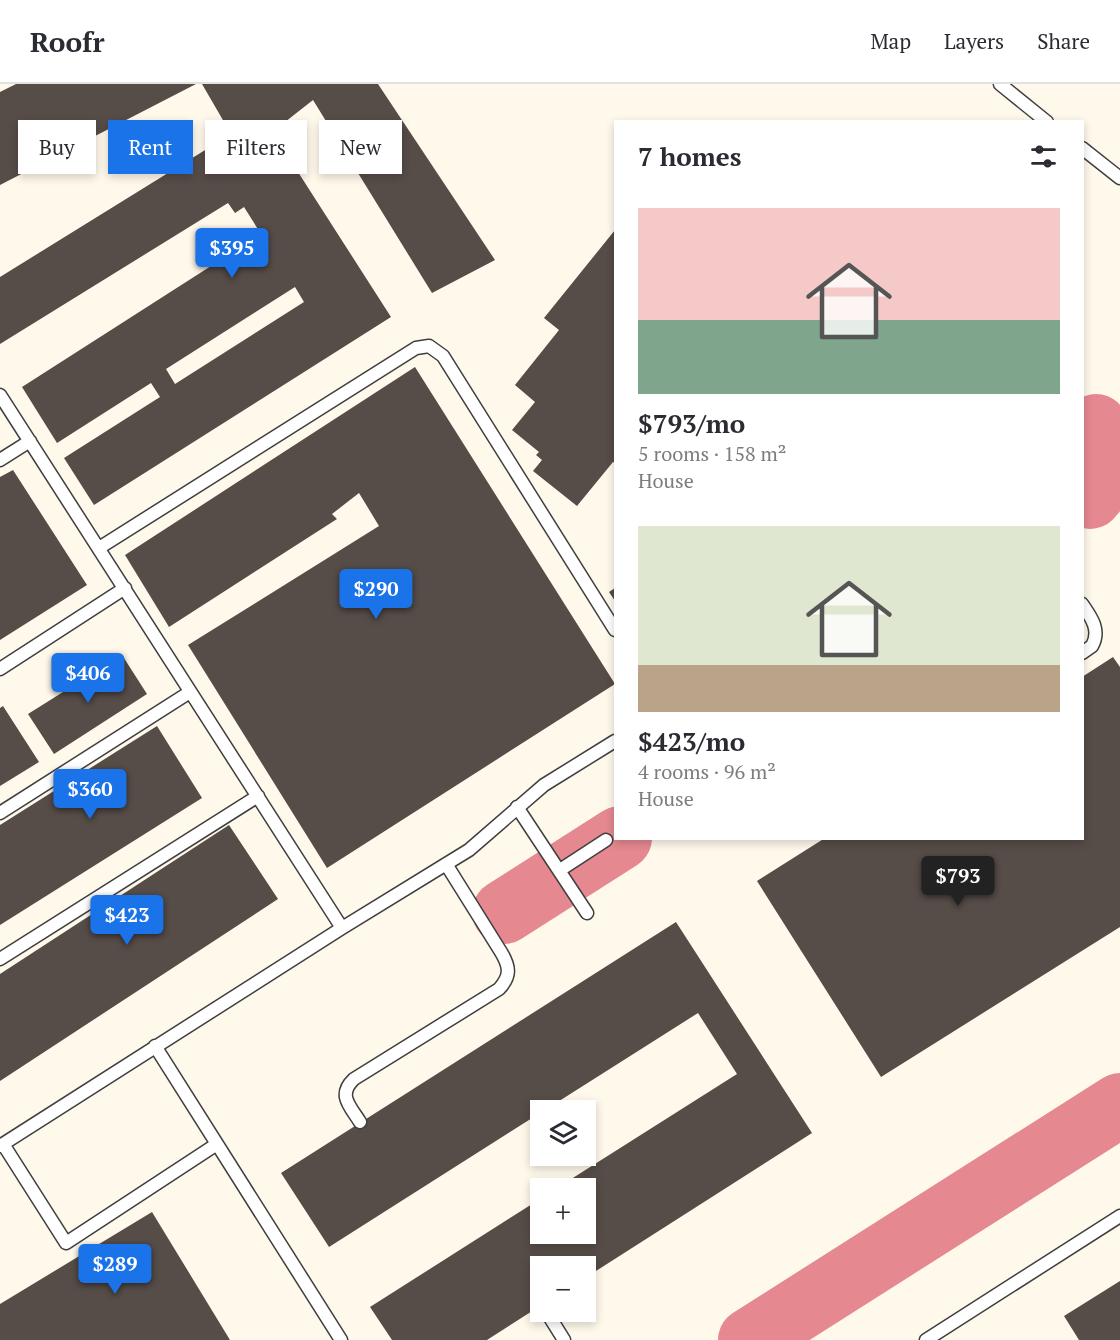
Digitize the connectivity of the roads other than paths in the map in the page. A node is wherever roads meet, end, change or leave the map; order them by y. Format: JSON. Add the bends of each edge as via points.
{"nodes":[{"id":1,"x":1000,"y":84,"type":"edge"},
{"id":2,"x":1045,"y":120,"type":"edge"},
{"id":3,"x":1084,"y":150,"type":"edge"},
{"id":4,"x":1120,"y":178,"type":"edge"},
{"id":5,"x":0,"y":395,"type":"edge"},
{"id":6,"x":30,"y":441,"type":"junction"},
{"id":7,"x":0,"y":460,"type":"edge"},
{"id":8,"x":99,"y":548,"type":"junction"},
{"id":9,"x":125,"y":588,"type":"junction"},
{"id":10,"x":1084,"y":607,"type":"edge"},
{"id":11,"x":614,"y":628,"type":"edge"},
{"id":12,"x":1084,"y":651,"type":"edge"},
{"id":13,"x":0,"y":669,"type":"edge"},
{"id":14,"x":190,"y":692,"type":"junction"},
{"id":15,"x":614,"y":742,"type":"edge"},
{"id":16,"x":258,"y":796,"type":"junction"},
{"id":17,"x":517,"y":807,"type":"junction"},
{"id":18,"x":0,"y":813,"type":"edge"},
{"id":19,"x":606,"y":840,"type":"dead end"},
{"id":20,"x":446,"y":864,"type":"junction"},
{"id":21,"x":560,"y":870,"type":"junction"},
{"id":22,"x":587,"y":912,"type":"dead end"},
{"id":23,"x":342,"y":928,"type":"junction"},
{"id":24,"x":0,"y":959,"type":"edge"},
{"id":25,"x":155,"y":1046,"type":"junction"},
{"id":26,"x":360,"y":1122,"type":"dead end"},
{"id":27,"x":217,"y":1144,"type":"junction"},
{"id":28,"x":2,"y":1145,"type":"edge"},
{"id":29,"x":1120,"y":1216,"type":"edge"},
{"id":30,"x":553,"y":1322,"type":"edge"},
{"id":31,"x":341,"y":1340,"type":"edge"},
{"id":32,"x":564,"y":1340,"type":"edge"},
{"id":33,"x":926,"y":1340,"type":"edge"}],
"edges":[{"from":1,"to":2,"type":"lane"},
{"from":3,"to":4,"type":"lane"},
{"from":5,"to":6,"type":"lane"},
{"from":6,"to":7,"type":"lane"},
{"from":6,"to":8,"type":"lane"},
{"from":8,"to":9,"type":"lane"},
{"from":8,"to":11,"type":"lane","via":[[402,356],[429,346],[443,356]]},
{"from":9,"to":13,"type":"lane"},
{"from":9,"to":14,"type":"lane"},
{"from":10,"to":12,"type":"lane","via":[[1095,632],[1092,646]]},
{"from":14,"to":16,"type":"lane"},
{"from":14,"to":18,"type":"lane"},
{"from":15,"to":17,"type":"lane","via":[[544,784]]},
{"from":16,"to":23,"type":"lane"},
{"from":16,"to":24,"type":"lane"},
{"from":17,"to":20,"type":"lane","via":[[469,850]]},
{"from":17,"to":21,"type":"lane"},
{"from":19,"to":21,"type":"lane"},
{"from":20,"to":23,"type":"lane"},
{"from":20,"to":26,"type":"lane","via":[[508,963],[509,972],[499,989],[347,1086],[345,1097]]},
{"from":21,"to":22,"type":"lane"},
{"from":23,"to":25,"type":"lane"},
{"from":25,"to":27,"type":"lane"},
{"from":25,"to":28,"type":"lane"},
{"from":27,"to":28,"type":"lane","via":[[66,1243]]},
{"from":27,"to":31,"type":"lane"},
{"from":29,"to":33,"type":"lane"},
{"from":30,"to":32,"type":"lane"}]}
